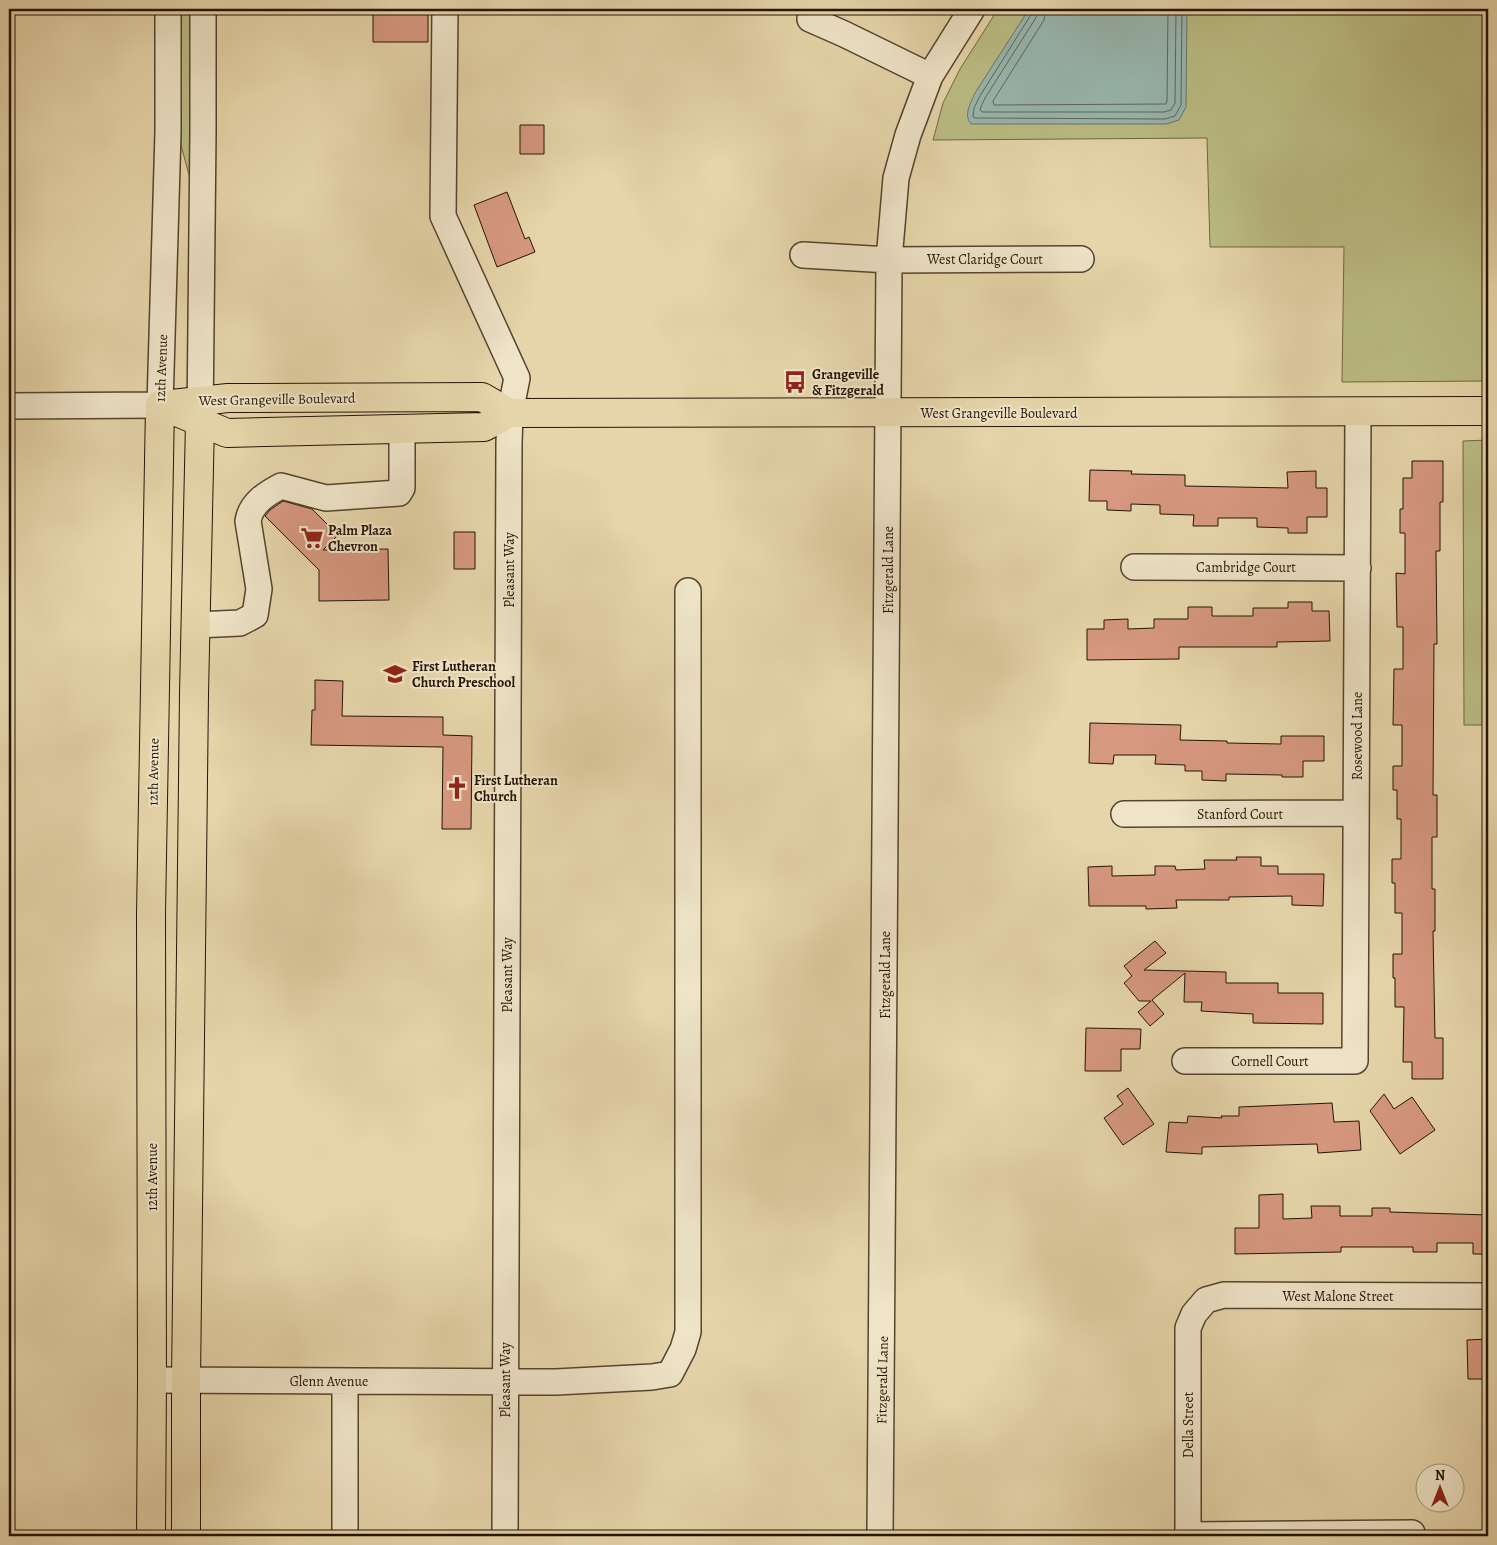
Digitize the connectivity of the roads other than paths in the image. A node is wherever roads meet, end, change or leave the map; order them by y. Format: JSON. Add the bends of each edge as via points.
{"nodes":[{"id":1,"x":168,"y":9,"type":"edge"},
{"id":2,"x":202,"y":9,"type":"edge"},
{"id":3,"x":445,"y":9,"type":"edge"},
{"id":4,"x":972,"y":9,"type":"edge"},
{"id":5,"x":810,"y":19,"type":"dead end"},
{"id":6,"x":930,"y":76,"type":"junction"},
{"id":7,"x":802,"y":255,"type":"dead end"},
{"id":8,"x":1081,"y":259,"type":"dead end"},
{"id":9,"x":889,"y":260,"type":"junction"},
{"id":10,"x":160,"y":405,"type":"junction"},
{"id":11,"x":9,"y":406,"type":"edge"},
{"id":12,"x":200,"y":411,"type":"junction"},
{"id":13,"x":1358,"y":411,"type":"junction"},
{"id":14,"x":1488,"y":411,"type":"edge"},
{"id":15,"x":510,"y":413,"type":"junction"},
{"id":16,"x":889,"y":413,"type":"junction"},
{"id":17,"x":402,"y":429,"type":"junction"},
{"id":18,"x":1134,"y":567,"type":"dead end"},
{"id":19,"x":1358,"y":568,"type":"junction"},
{"id":20,"x":688,"y":591,"type":"dead end"},
{"id":21,"x":196,"y":626,"type":"junction"},
{"id":22,"x":1356,"y":813,"type":"junction"},
{"id":23,"x":1124,"y":814,"type":"dead end"},
{"id":24,"x":1185,"y":1061,"type":"dead end"},
{"id":25,"x":1355,"y":1061,"type":"joint"},
{"id":26,"x":1488,"y":1296,"type":"edge"},
{"id":27,"x":1194,"y":1314,"type":"joint"},
{"id":28,"x":152,"y":1380,"type":"junction"},
{"id":29,"x":186,"y":1381,"type":"junction"},
{"id":30,"x":345,"y":1381,"type":"junction"},
{"id":31,"x":505,"y":1382,"type":"junction"},
{"id":32,"x":1412,"y":1533,"type":"dead end"},
{"id":33,"x":151,"y":1536,"type":"edge"},
{"id":34,"x":186,"y":1536,"type":"edge"},
{"id":35,"x":345,"y":1536,"type":"edge"},
{"id":36,"x":505,"y":1536,"type":"edge"},
{"id":37,"x":880,"y":1536,"type":"edge"},
{"id":38,"x":1188,"y":1536,"type":"edge"}],
"edges":[{"from":1,"to":10,"type":"street","name":"12th Avenue"},
{"from":2,"to":12,"type":"street","via":[[204,132]]},
{"from":3,"to":15,"type":"street","name":"Pleasant Way","via":[[444,216],[517,378]]},
{"from":4,"to":6,"type":"street","name":"Fitzgerald Lane"},
{"from":5,"to":6,"type":"street"},
{"from":6,"to":9,"type":"street","name":"Fitzgerald Lane","via":[[896,178]]},
{"from":7,"to":9,"type":"street","name":"West Claridge Court"},
{"from":8,"to":9,"type":"street","name":"West Claridge Court"},
{"from":9,"to":16,"type":"street","name":"Fitzgerald Lane"},
{"from":10,"to":11,"type":"street"},
{"from":10,"to":12,"type":"main road","name":"West Grangeville Boulevard"},
{"from":10,"to":28,"type":"main road","name":"12th Avenue","via":[[151,914]]},
{"from":12,"to":15,"type":"main road","name":"West Grangeville Boulevard","via":[[228,398],[482,397]]},
{"from":12,"to":17,"type":"main road","name":"West Grangeville Boulevard","via":[[227,433]]},
{"from":12,"to":21,"type":"main road"},
{"from":13,"to":14,"type":"main road","name":"West Grangeville Boulevard"},
{"from":13,"to":16,"type":"main road","name":"West Grangeville Boulevard"},
{"from":13,"to":19,"type":"street","name":"Rosewood Lane"},
{"from":15,"to":16,"type":"main road","name":"West Grangeville Boulevard"},
{"from":15,"to":17,"type":"main road","name":"West Grangeville Boulevard","via":[[484,427]]},
{"from":15,"to":31,"type":"street","name":"Pleasant Way"},
{"from":16,"to":37,"type":"street","name":"Fitzgerald Lane"},
{"from":17,"to":21,"type":"street","via":[[402,488],[399,493],[326,498],[281,486],[263,495],[250,512],[248,522],[258,589],[255,615],[240,623]]},
{"from":18,"to":19,"type":"street","name":"Cambridge Court"},
{"from":19,"to":22,"type":"street","name":"Rosewood Lane"},
{"from":20,"to":31,"type":"street","name":"Glenn Avenue","via":[[688,1332],[670,1374]]},
{"from":21,"to":29,"type":"main road"},
{"from":22,"to":23,"type":"street","name":"Stanford Court"},
{"from":22,"to":25,"type":"street","name":"Rosewood Lane"},
{"from":24,"to":25,"type":"street","name":"Cornell Court"},
{"from":26,"to":27,"type":"street","name":"West Malone Street","via":[[1224,1295],[1206,1300]]},
{"from":27,"to":38,"type":"street","name":"Della Street","via":[[1188,1328]]},
{"from":28,"to":29,"type":"street","name":"Glenn Avenue"},
{"from":28,"to":33,"type":"main road","name":"12th Avenue"},
{"from":29,"to":30,"type":"street","name":"Glenn Avenue"},
{"from":29,"to":34,"type":"main road"},
{"from":30,"to":31,"type":"street","name":"Glenn Avenue"},
{"from":30,"to":35,"type":"street"},
{"from":31,"to":36,"type":"street","name":"Pleasant Way"},
{"from":32,"to":38,"type":"street"}]}
